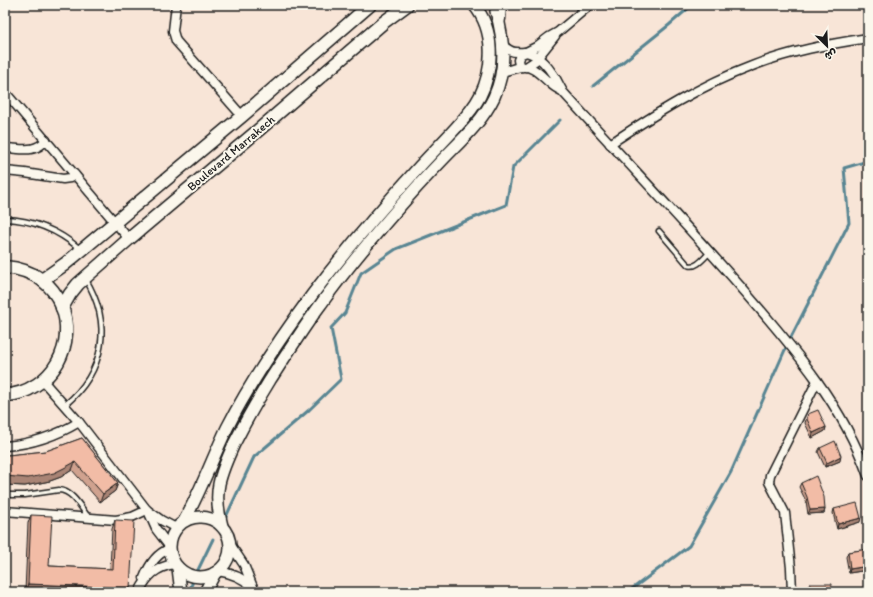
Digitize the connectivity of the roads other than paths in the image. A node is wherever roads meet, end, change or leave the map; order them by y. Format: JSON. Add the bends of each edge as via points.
{"nodes":[{"id":1,"x":176,"y":5,"type":"edge"},
{"id":2,"x":370,"y":5,"type":"edge"},
{"id":3,"x":407,"y":5,"type":"edge"},
{"id":4,"x":474,"y":5,"type":"edge"},
{"id":5,"x":494,"y":5,"type":"edge"},
{"id":6,"x":500,"y":5,"type":"edge"},
{"id":7,"x":590,"y":5,"type":"edge"},
{"id":8,"x":499,"y":19,"type":"junction"},
{"id":9,"x":558,"y":32,"type":"junction"},
{"id":10,"x":868,"y":38,"type":"edge"},
{"id":11,"x":503,"y":45,"type":"junction"},
{"id":12,"x":526,"y":52,"type":"junction"},
{"id":13,"x":538,"y":57,"type":"junction"},
{"id":14,"x":524,"y":67,"type":"junction"},
{"id":15,"x":502,"y":72,"type":"junction"},
{"id":16,"x":562,"y":91,"type":"junction"},
{"id":17,"x":5,"y":92,"type":"edge"},
{"id":18,"x":242,"y":116,"type":"junction"},
{"id":19,"x":46,"y":140,"type":"junction"},
{"id":20,"x":610,"y":144,"type":"junction"},
{"id":21,"x":5,"y":148,"type":"edge"},
{"id":22,"x":5,"y":171,"type":"edge"},
{"id":23,"x":75,"y":175,"type":"junction"},
{"id":24,"x":5,"y":219,"type":"edge"},
{"id":25,"x":115,"y":222,"type":"junction"},
{"id":26,"x":659,"y":231,"type":"dead end"},
{"id":27,"x":129,"y":239,"type":"junction"},
{"id":28,"x":82,"y":250,"type":"junction"},
{"id":29,"x":710,"y":252,"type":"junction"},
{"id":30,"x":5,"y":267,"type":"edge"},
{"id":31,"x":85,"y":278,"type":"junction"},
{"id":32,"x":42,"y":280,"type":"junction"},
{"id":33,"x":62,"y":308,"type":"junction"},
{"id":34,"x":43,"y":381,"type":"junction"},
{"id":35,"x":817,"y":381,"type":"junction"},
{"id":36,"x":5,"y":395,"type":"edge"},
{"id":37,"x":65,"y":405,"type":"junction"},
{"id":38,"x":79,"y":422,"type":"junction"},
{"id":39,"x":5,"y":446,"type":"edge"},
{"id":40,"x":868,"y":473,"type":"edge"},
{"id":41,"x":5,"y":495,"type":"edge"},
{"id":42,"x":147,"y":510,"type":"junction"},
{"id":43,"x":5,"y":511,"type":"edge"},
{"id":44,"x":89,"y":518,"type":"junction"},
{"id":45,"x":180,"y":524,"type":"junction"},
{"id":46,"x":222,"y":526,"type":"junction"},
{"id":47,"x":230,"y":544,"type":"junction"},
{"id":48,"x":169,"y":548,"type":"junction"},
{"id":49,"x":176,"y":566,"type":"junction"},
{"id":50,"x":216,"y":572,"type":"junction"},
{"id":51,"x":140,"y":588,"type":"edge"},
{"id":52,"x":254,"y":590,"type":"edge"},
{"id":53,"x":180,"y":592,"type":"edge"},
{"id":54,"x":205,"y":592,"type":"edge"},
{"id":55,"x":792,"y":592,"type":"edge"}],
"edges":[{"from":1,"to":18,"type":"street","via":[[173,31],[176,41]]},
{"from":2,"to":18,"type":"main road","name":"Boulevard Marrakech"},
{"from":3,"to":27,"type":"main road","name":"Boulevard Marrakech"},
{"from":4,"to":45,"type":"street","via":[[485,24],[490,45],[489,68],[475,106],[356,240],[291,324],[231,420],[192,508]]},
{"from":5,"to":8,"type":"street"},
{"from":6,"to":8,"type":"main road"},
{"from":7,"to":9,"type":"street"},
{"from":8,"to":11,"type":"street"},
{"from":9,"to":12,"type":"street"},
{"from":9,"to":13,"type":"street"},
{"from":10,"to":20,"type":"street","via":[[804,50],[753,65],[682,99]]},
{"from":11,"to":12,"type":"street","via":[[515,52]]},
{"from":11,"to":15,"type":"street"},
{"from":12,"to":13,"type":"street"},
{"from":12,"to":14,"type":"street","via":[[520,55],[518,60],[519,65]]},
{"from":13,"to":14,"type":"street"},
{"from":13,"to":16,"type":"street","via":[[554,76]]},
{"from":14,"to":15,"type":"street"},
{"from":14,"to":16,"type":"street","via":[[540,73]]},
{"from":15,"to":46,"type":"street","via":[[494,96],[482,117],[403,203],[338,280],[262,393],[239,434],[221,476],[217,502]]},
{"from":16,"to":20,"type":"street"},
{"from":17,"to":19,"type":"street"},
{"from":18,"to":25,"type":"main road","name":"Boulevard Marrakech"},
{"from":19,"to":21,"type":"street","via":[[29,150]]},
{"from":19,"to":23,"type":"street"},
{"from":20,"to":29,"type":"street"},
{"from":22,"to":23,"type":"street","via":[[62,178]]},
{"from":23,"to":25,"type":"street"},
{"from":24,"to":28,"type":"lane","via":[[28,221],[46,227]]},
{"from":25,"to":27,"type":"street"},
{"from":25,"to":28,"type":"main road","name":"Boulevard Marrakech"},
{"from":26,"to":29,"type":"lane","via":[[690,266],[695,266]]},
{"from":27,"to":31,"type":"main road","name":"Boulevard Marrakech"},
{"from":28,"to":32,"type":"main road","name":"Boulevard Marrakech"},
{"from":29,"to":35,"type":"street"},
{"from":30,"to":32,"type":"main road","via":[[29,272]]},
{"from":31,"to":33,"type":"main road","name":"Boulevard Marrakech","via":[[70,294]]},
{"from":31,"to":37,"type":"lane","via":[[98,308],[102,329],[99,351],[87,381]]},
{"from":32,"to":33,"type":"main road"},
{"from":33,"to":34,"type":"main road","via":[[66,340],[62,355]]},
{"from":34,"to":36,"type":"main road","via":[[29,390]]},
{"from":34,"to":37,"type":"street"},
{"from":35,"to":40,"type":"street","via":[[844,424]]},
{"from":35,"to":55,"type":"street","via":[[770,475],[769,482],[785,513]]},
{"from":37,"to":38,"type":"street"},
{"from":38,"to":39,"type":"street","via":[[44,439]]},
{"from":38,"to":42,"type":"street"},
{"from":41,"to":44,"type":"lane","via":[[62,490],[69,494]]},
{"from":42,"to":44,"type":"street","via":[[124,519]]},
{"from":42,"to":45,"type":"street","via":[[161,520]]},
{"from":42,"to":48,"type":"street"},
{"from":43,"to":44,"type":"street"},
{"from":45,"to":46,"type":"street","via":[[201,517]]},
{"from":45,"to":48,"type":"street","via":[[171,537]]},
{"from":46,"to":47,"type":"street"},
{"from":47,"to":50,"type":"street","via":[[226,562]]},
{"from":47,"to":52,"type":"street","via":[[244,565]]},
{"from":48,"to":49,"type":"street"},
{"from":48,"to":51,"type":"street","via":[[153,560]]},
{"from":49,"to":50,"type":"street","via":[[195,577],[209,576]]},
{"from":49,"to":51,"type":"street","via":[[161,568],[150,575]]},
{"from":49,"to":53,"type":"street"},
{"from":50,"to":52,"type":"street","via":[[237,576]]},
{"from":50,"to":54,"type":"street"}]}
